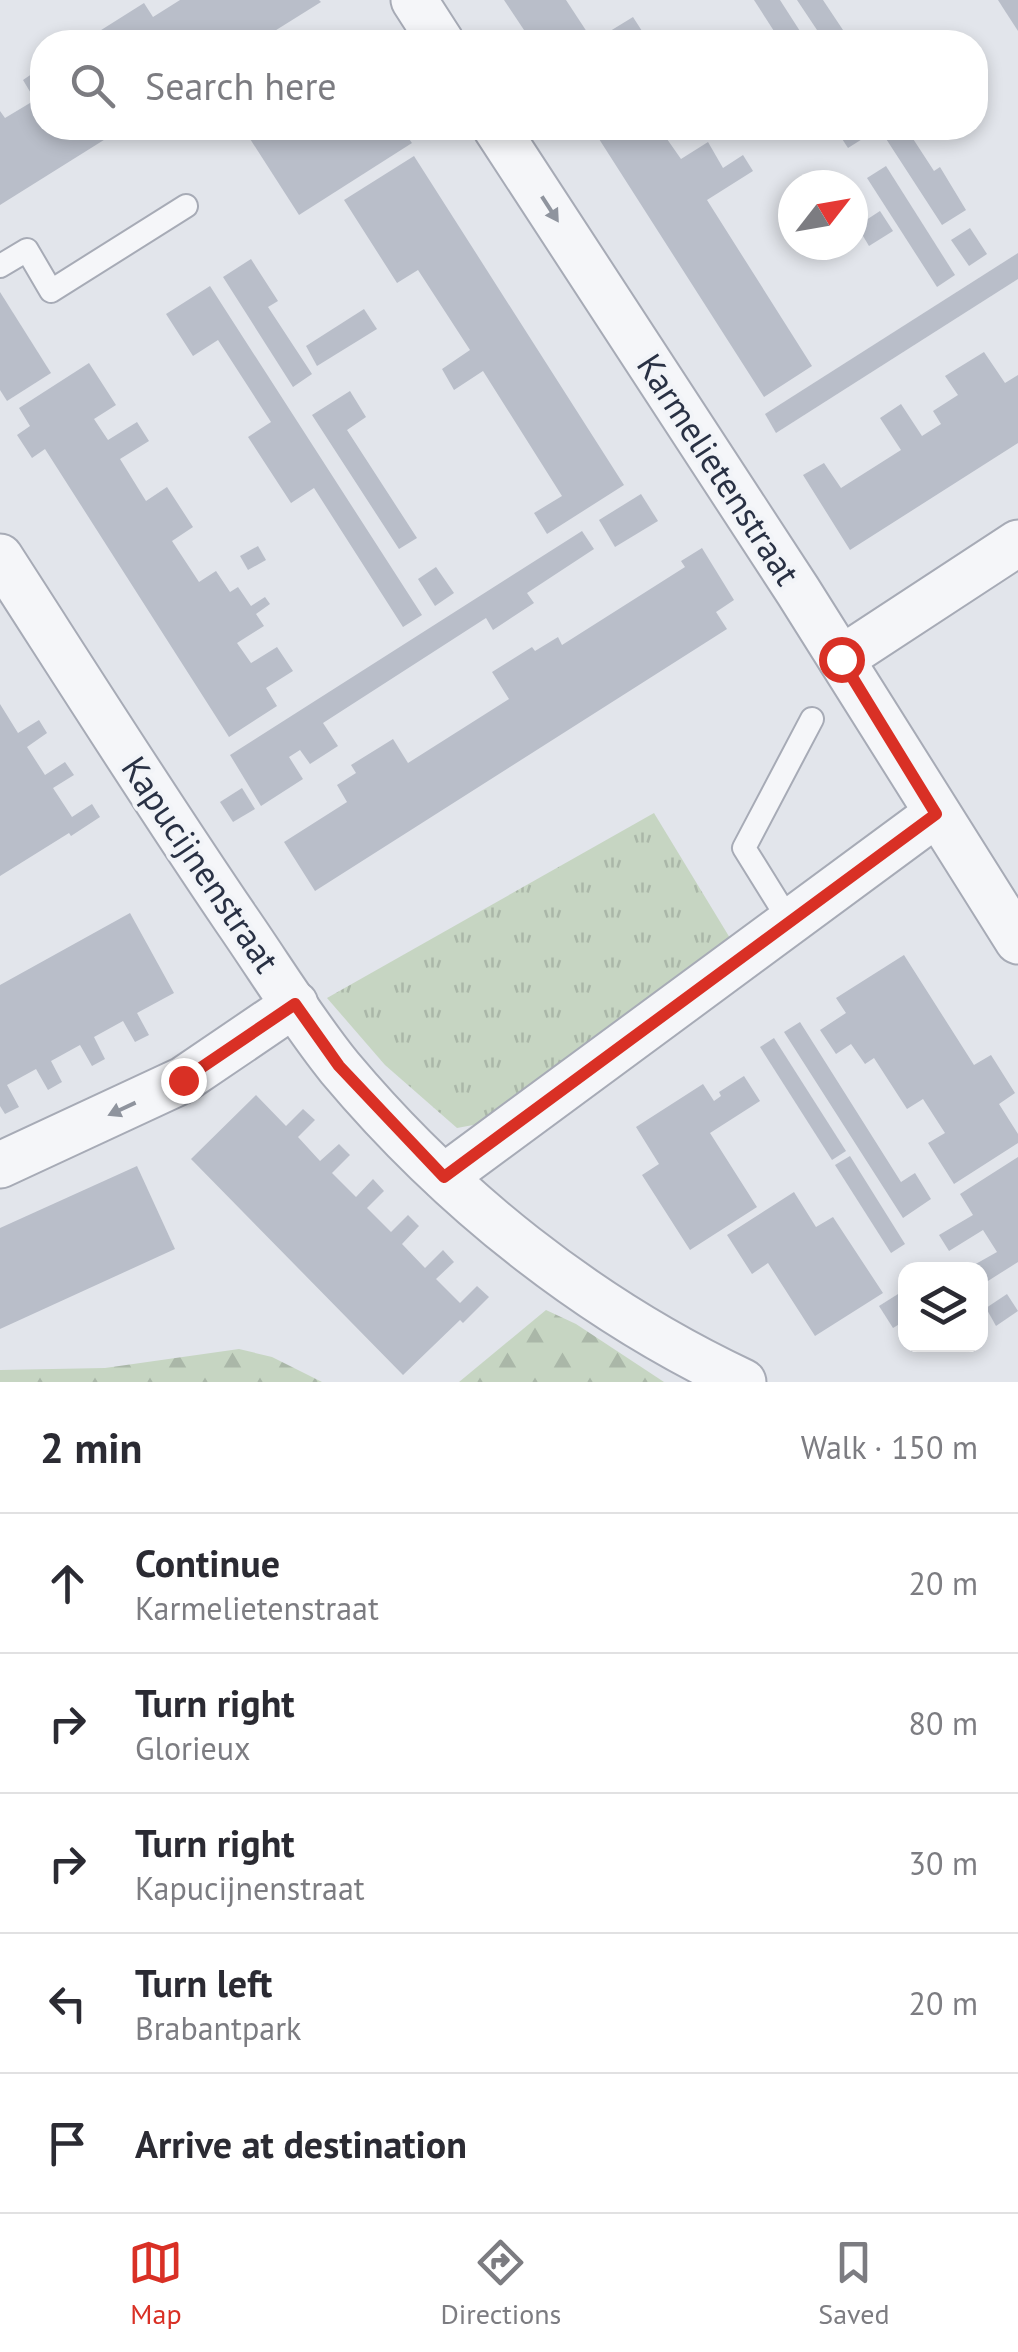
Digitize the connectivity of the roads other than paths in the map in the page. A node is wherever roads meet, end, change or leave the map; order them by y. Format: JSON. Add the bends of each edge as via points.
{"nodes":[{"id":1,"x":414,"y":0,"type":"edge"},
{"id":2,"x":433,"y":30,"type":"edge"},
{"id":3,"x":504,"y":140,"type":"edge"},
{"id":4,"x":186,"y":206,"type":"dead end"},
{"id":5,"x":0,"y":266,"type":"edge"},
{"id":6,"x":1018,"y":544,"type":"edge"},
{"id":7,"x":0,"y":557,"type":"edge"},
{"id":8,"x":841,"y":659,"type":"junction"},
{"id":9,"x":812,"y":718,"type":"dead end"},
{"id":10,"x":936,"y":814,"type":"junction"},
{"id":11,"x":790,"y":922,"type":"junction"},
{"id":12,"x":1018,"y":941,"type":"edge"},
{"id":13,"x":295,"y":1004,"type":"junction"},
{"id":14,"x":0,"y":1166,"type":"edge"},
{"id":15,"x":444,"y":1177,"type":"junction"},
{"id":16,"x":743,"y":1382,"type":"edge"}],
"edges":[{"from":1,"to":2,"type":"street"},
{"from":3,"to":8,"type":"street","name":"Karmelietenstraat","one_way":true},
{"from":4,"to":5,"type":"lane","via":[[51,291],[26,250]]},
{"from":6,"to":8,"type":"street"},
{"from":7,"to":13,"type":"street","name":"Kapucijnenstraat"},
{"from":8,"to":10,"type":"street","name":"Karmelietenstraat"},
{"from":9,"to":11,"type":"lane","via":[[744,848]]},
{"from":10,"to":11,"type":"street"},
{"from":10,"to":12,"type":"street","name":"Karmelietenstraat"},
{"from":11,"to":15,"type":"street"},
{"from":13,"to":14,"type":"street","one_way":true,"via":[[183,1080]]},
{"from":13,"to":15,"type":"street","name":"Kapucijnenstraat","via":[[339,1066]]},
{"from":15,"to":16,"type":"street","name":"Kapucijnenstraat","via":[[557,1274],[683,1354]]}]}
